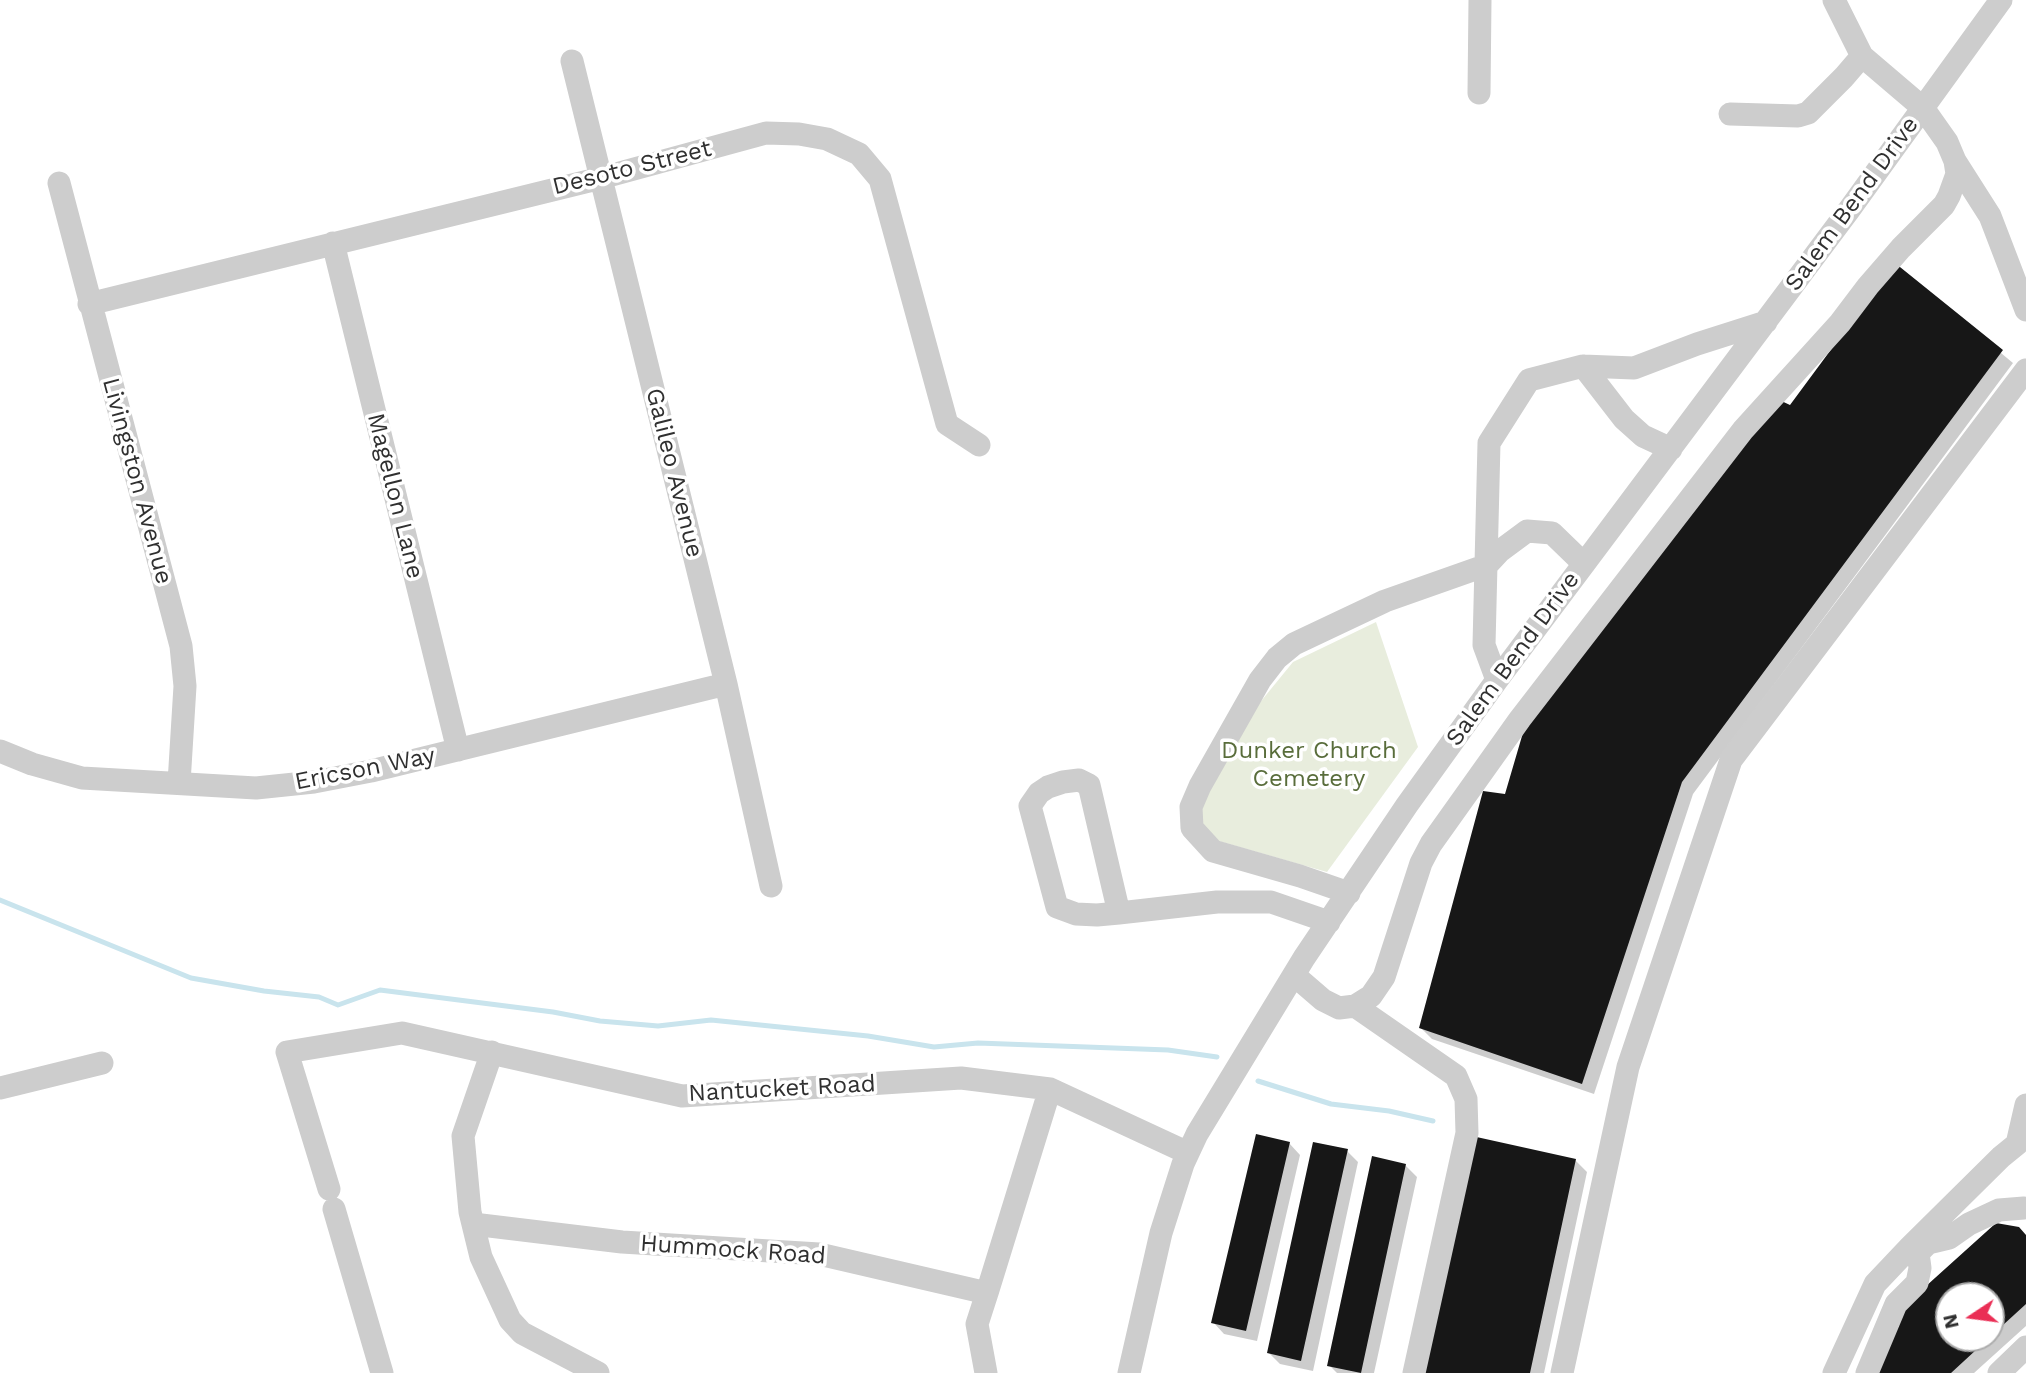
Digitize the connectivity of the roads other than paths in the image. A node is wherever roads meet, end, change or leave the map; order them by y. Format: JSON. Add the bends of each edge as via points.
{"nodes":[{"id":1,"x":1480,"y":0,"type":"edge"},
{"id":2,"x":1834,"y":0,"type":"edge"},
{"id":3,"x":2001,"y":0,"type":"edge"},
{"id":4,"x":1862,"y":56,"type":"junction"},
{"id":5,"x":572,"y":61,"type":"dead end"},
{"id":6,"x":1479,"y":93,"type":"dead end"},
{"id":7,"x":1923,"y":107,"type":"junction"},
{"id":8,"x":1730,"y":114,"type":"dead end"},
{"id":9,"x":1955,"y":161,"type":"junction"},
{"id":10,"x":601,"y":178,"type":"junction"},
{"id":11,"x":59,"y":183,"type":"dead end"},
{"id":12,"x":333,"y":243,"type":"junction"},
{"id":13,"x":89,"y":304,"type":"junction"},
{"id":14,"x":2026,"y":310,"type":"edge"},
{"id":15,"x":1766,"y":321,"type":"junction"},
{"id":16,"x":1583,"y":366,"type":"junction"},
{"id":17,"x":2026,"y":370,"type":"edge"},
{"id":18,"x":979,"y":445,"type":"dead end"},
{"id":19,"x":1671,"y":449,"type":"junction"},
{"id":20,"x":1584,"y":564,"type":"junction"},
{"id":21,"x":1487,"y":565,"type":"junction"},
{"id":22,"x":1497,"y":680,"type":"junction"},
{"id":23,"x":726,"y":684,"type":"junction"},
{"id":24,"x":457,"y":750,"type":"junction"},
{"id":25,"x":0,"y":751,"type":"edge"},
{"id":26,"x":179,"y":783,"type":"junction"},
{"id":27,"x":771,"y":886,"type":"dead end"},
{"id":28,"x":1349,"y":893,"type":"junction"},
{"id":29,"x":1119,"y":913,"type":"junction"},
{"id":30,"x":1329,"y":922,"type":"junction"},
{"id":31,"x":1294,"y":975,"type":"junction"},
{"id":32,"x":1355,"y":1006,"type":"junction"},
{"id":33,"x":492,"y":1052,"type":"junction"},
{"id":34,"x":102,"y":1063,"type":"dead end"},
{"id":35,"x":0,"y":1088,"type":"edge"},
{"id":36,"x":1050,"y":1089,"type":"junction"},
{"id":37,"x":2026,"y":1105,"type":"edge"},
{"id":38,"x":2021,"y":1147,"type":"edge"},
{"id":39,"x":1188,"y":1153,"type":"junction"},
{"id":40,"x":2025,"y":1208,"type":"edge"},
{"id":41,"x":473,"y":1224,"type":"junction"},
{"id":42,"x":1925,"y":1240,"type":"junction"},
{"id":43,"x":987,"y":1293,"type":"junction"},
{"id":44,"x":2026,"y":1347,"type":"edge"},
{"id":45,"x":382,"y":1373,"type":"edge"},
{"id":46,"x":598,"y":1373,"type":"edge"},
{"id":47,"x":986,"y":1373,"type":"edge"},
{"id":48,"x":1129,"y":1373,"type":"edge"},
{"id":49,"x":1414,"y":1373,"type":"edge"},
{"id":50,"x":1562,"y":1373,"type":"edge"},
{"id":51,"x":1834,"y":1373,"type":"edge"},
{"id":52,"x":1867,"y":1373,"type":"edge"},
{"id":53,"x":1999,"y":1373,"type":"edge"}],
"edges":[{"from":1,"to":6,"type":"street"},
{"from":2,"to":4,"type":"street"},
{"from":3,"to":7,"type":"street","name":"Salem Bend Drive"},
{"from":4,"to":7,"type":"street"},
{"from":4,"to":8,"type":"street","via":[[1808,113]]},
{"from":5,"to":10,"type":"street","name":"Galileo Avenue"},
{"from":7,"to":9,"type":"street"},
{"from":7,"to":15,"type":"street","name":"Salem Bend Drive"},
{"from":9,"to":14,"type":"street","via":[[1990,216]]},
{"from":9,"to":32,"type":"street","via":[[1954,187],[1944,205],[1743,430],[1495,753],[1431,844],[1384,977],[1371,996]]},
{"from":10,"to":12,"type":"street","name":"Desoto Street"},
{"from":10,"to":18,"type":"street","name":"Desoto Street","via":[[766,133],[828,139],[859,154],[880,179],[947,424]]},
{"from":10,"to":23,"type":"street","name":"Galileo Avenue"},
{"from":11,"to":13,"type":"street","name":"Livingston Avenue"},
{"from":12,"to":13,"type":"street","name":"Desoto Street"},
{"from":12,"to":24,"type":"street","name":"Magellon Lane"},
{"from":13,"to":26,"type":"street","name":"Livingston Avenue","via":[[181,646],[186,686]]},
{"from":15,"to":16,"type":"street","via":[[1634,368]]},
{"from":15,"to":19,"type":"street","name":"Salem Bend Drive"},
{"from":16,"to":19,"type":"street","via":[[1643,436]]},
{"from":16,"to":21,"type":"street","via":[[1529,380],[1489,443]]},
{"from":17,"to":50,"type":"street","via":[[1731,760],[1628,1067]]},
{"from":19,"to":20,"type":"street","name":"Salem Bend Drive"},
{"from":20,"to":21,"type":"street","via":[[1552,533],[1527,530]]},
{"from":20,"to":22,"type":"street","name":"Salem Bend Drive"},
{"from":21,"to":22,"type":"street","via":[[1484,645]]},
{"from":21,"to":28,"type":"street","via":[[1385,601],[1294,644],[1260,680],[1191,807],[1192,828],[1213,851]]},
{"from":22,"to":28,"type":"street","name":"Salem Bend Drive"},
{"from":23,"to":24,"type":"street","name":"Ericson Way"},
{"from":23,"to":27,"type":"street","name":"Galileo Avenue"},
{"from":24,"to":26,"type":"street","name":"Ericson Way","via":[[314,782],[256,788]]},
{"from":25,"to":26,"type":"street","name":"Ericson Way","via":[[82,778]]},
{"from":28,"to":30,"type":"street","name":"Salem Bend Drive"},
{"from":29,"to":29,"type":"street","via":[[1076,914],[1057,907],[1030,806],[1048,787],[1079,780],[1089,785]]},
{"from":29,"to":30,"type":"street","via":[[1217,902],[1270,902]]},
{"from":30,"to":31,"type":"street","name":"Salem Bend Drive"},
{"from":31,"to":32,"type":"street","via":[[1323,1000],[1339,1008]]},
{"from":31,"to":39,"type":"street","name":"Salem Bend Drive"},
{"from":32,"to":49,"type":"street","via":[[1456,1076],[1466,1099],[1467,1133]]},
{"from":33,"to":36,"type":"street","name":"Nantucket Road","via":[[682,1096],[961,1078]]},
{"from":33,"to":41,"type":"street","via":[[463,1136]]},
{"from":33,"to":45,"type":"street","name":"Nantucket Road","via":[[402,1032],[286,1052]]},
{"from":34,"to":35,"type":"street"},
{"from":36,"to":39,"type":"street","name":"Nantucket Road"},
{"from":36,"to":43,"type":"street"},
{"from":37,"to":38,"type":"street"},
{"from":38,"to":42,"type":"street","via":[[2001,1157]]},
{"from":39,"to":48,"type":"street","name":"Salem Bend Drive","via":[[1161,1233]]},
{"from":40,"to":42,"type":"street","via":[[1999,1210],[1949,1238]]},
{"from":41,"to":43,"type":"street","name":"Hummock Road","via":[[622,1242],[819,1254]]},
{"from":41,"to":46,"type":"street","via":[[481,1257],[510,1320],[522,1334]]},
{"from":42,"to":51,"type":"street","via":[[1875,1284]]},
{"from":42,"to":52,"type":"street","via":[[1918,1253],[1917,1283],[1896,1304]]},
{"from":43,"to":47,"type":"street","via":[[977,1324]]},
{"from":44,"to":53,"type":"street"}]}
